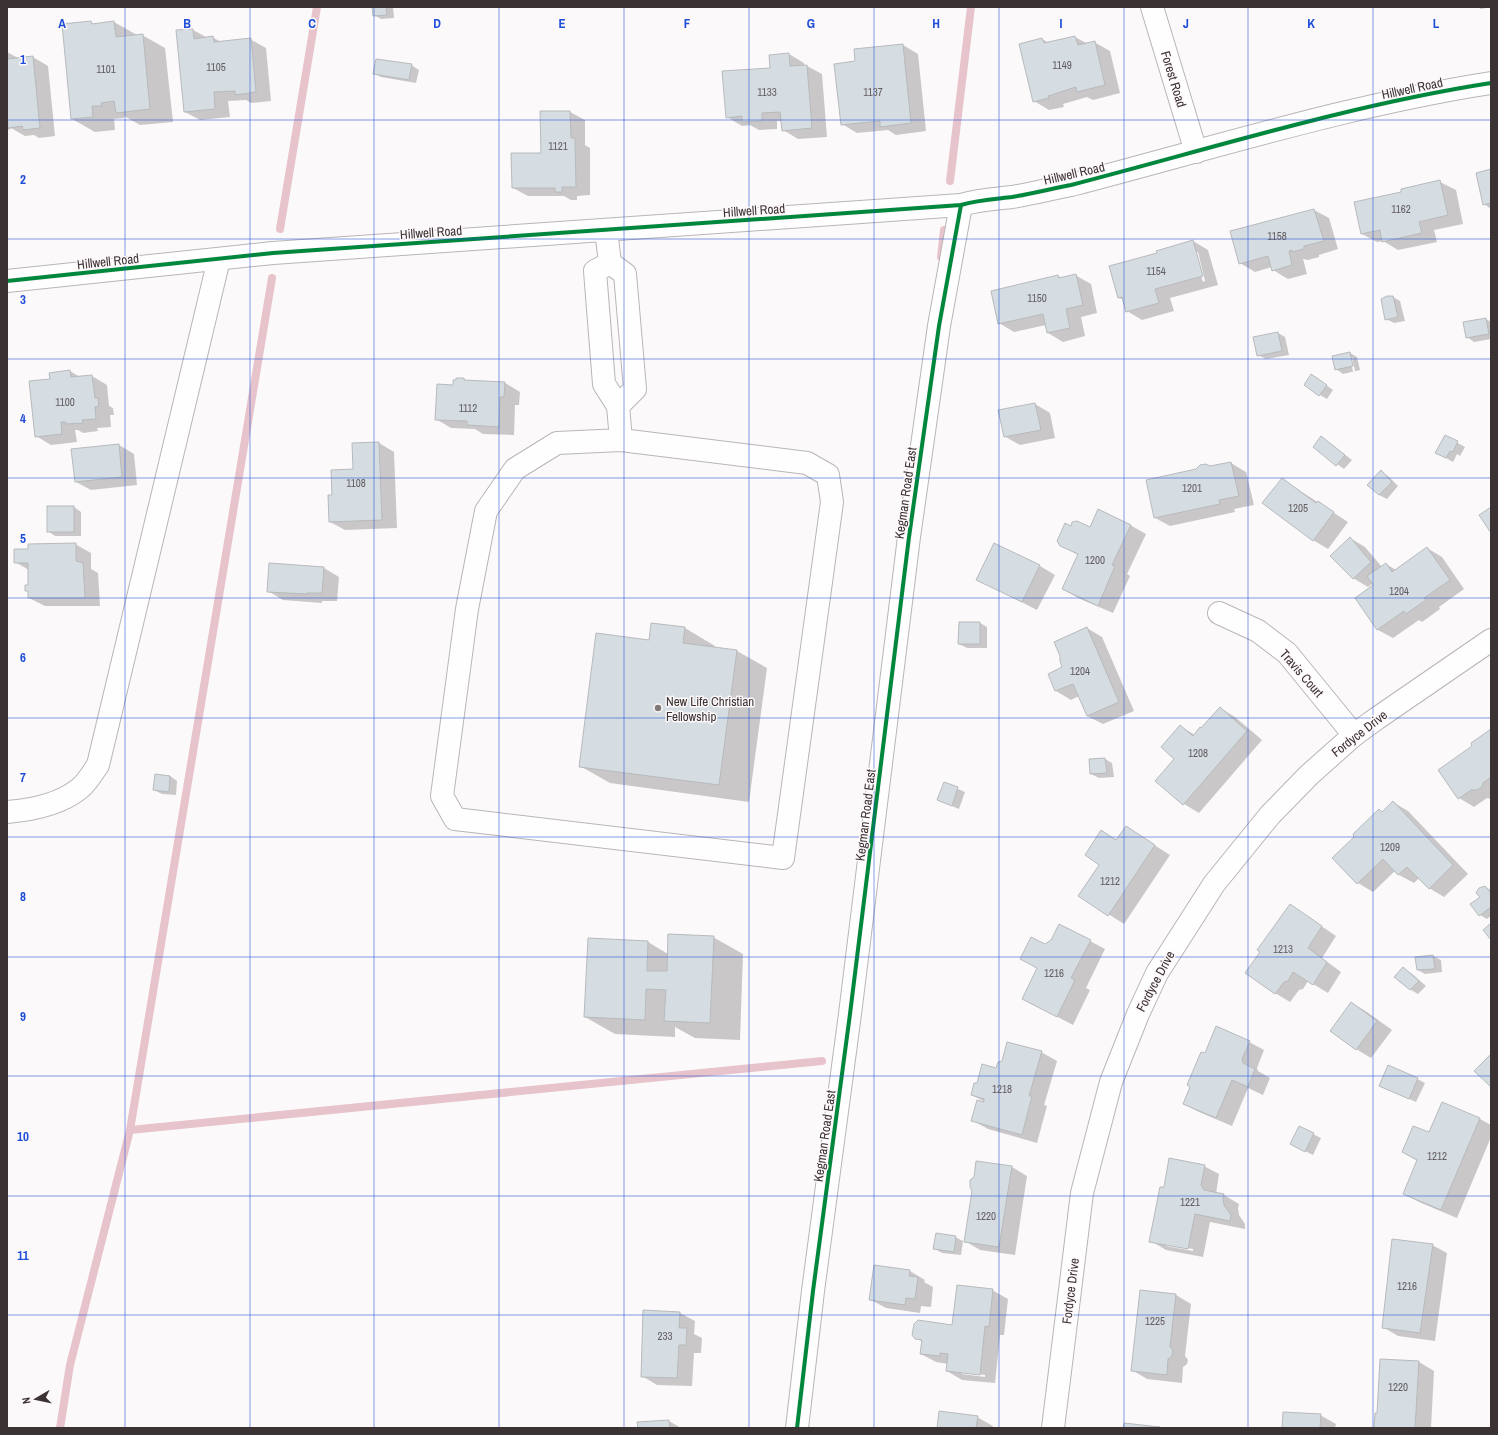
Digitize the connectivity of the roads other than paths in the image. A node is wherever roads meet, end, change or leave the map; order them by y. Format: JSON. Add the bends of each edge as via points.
{"nodes":[{"id":1,"x":1152,"y":7,"type":"edge"},
{"id":2,"x":1491,"y":83,"type":"edge"},
{"id":3,"x":1196,"y":152,"type":"junction"},
{"id":4,"x":961,"y":205,"type":"junction"},
{"id":5,"x":606,"y":230,"type":"junction"},
{"id":6,"x":219,"y":259,"type":"junction"},
{"id":7,"x":610,"y":263,"type":"junction"},
{"id":8,"x":7,"y":281,"type":"edge"},
{"id":9,"x":618,"y":406,"type":"junction"},
{"id":10,"x":621,"y":440,"type":"junction"},
{"id":11,"x":1219,"y":613,"type":"dead end"},
{"id":12,"x":1491,"y":640,"type":"edge"},
{"id":13,"x":1354,"y":735,"type":"junction"},
{"id":14,"x":7,"y":812,"type":"edge"},
{"id":15,"x":796,"y":1428,"type":"edge"},
{"id":16,"x":1053,"y":1428,"type":"edge"}],
"edges":[{"from":1,"to":3,"type":"street","name":"Forest Road"},
{"from":2,"to":3,"type":"street","name":"Hillwell Road","via":[[1310,121]]},
{"from":3,"to":4,"type":"street","name":"Hillwell Road","via":[[1069,185]]},
{"from":4,"to":5,"type":"street","name":"Hillwell Road"},
{"from":4,"to":15,"type":"street","name":"Kegman Road East","via":[[939,326],[909,537]]},
{"from":5,"to":6,"type":"street","name":"Hillwell Road"},
{"from":5,"to":7,"type":"street"},
{"from":6,"to":8,"type":"street","name":"Hillwell Road"},
{"from":6,"to":14,"type":"street","via":[[98,765],[80,789],[53,804]]},
{"from":7,"to":9,"type":"street","via":[[595,271],[604,384]]},
{"from":7,"to":9,"type":"street","via":[[625,274],[635,389]]},
{"from":9,"to":10,"type":"street"},
{"from":10,"to":10,"type":"street","via":[[557,443],[515,469],[486,511],[468,609],[442,796],[455,819],[783,858],[832,502],[828,475],[807,463]]},
{"from":11,"to":13,"type":"street","name":"Travis Court","via":[[1258,631],[1287,653]]},
{"from":12,"to":13,"type":"street","name":"Fordyce Drive"},
{"from":13,"to":16,"type":"street","name":"Fordyce Drive","via":[[1270,815],[1214,884],[1157,973],[1138,1014],[1111,1082],[1082,1193]]}]}
